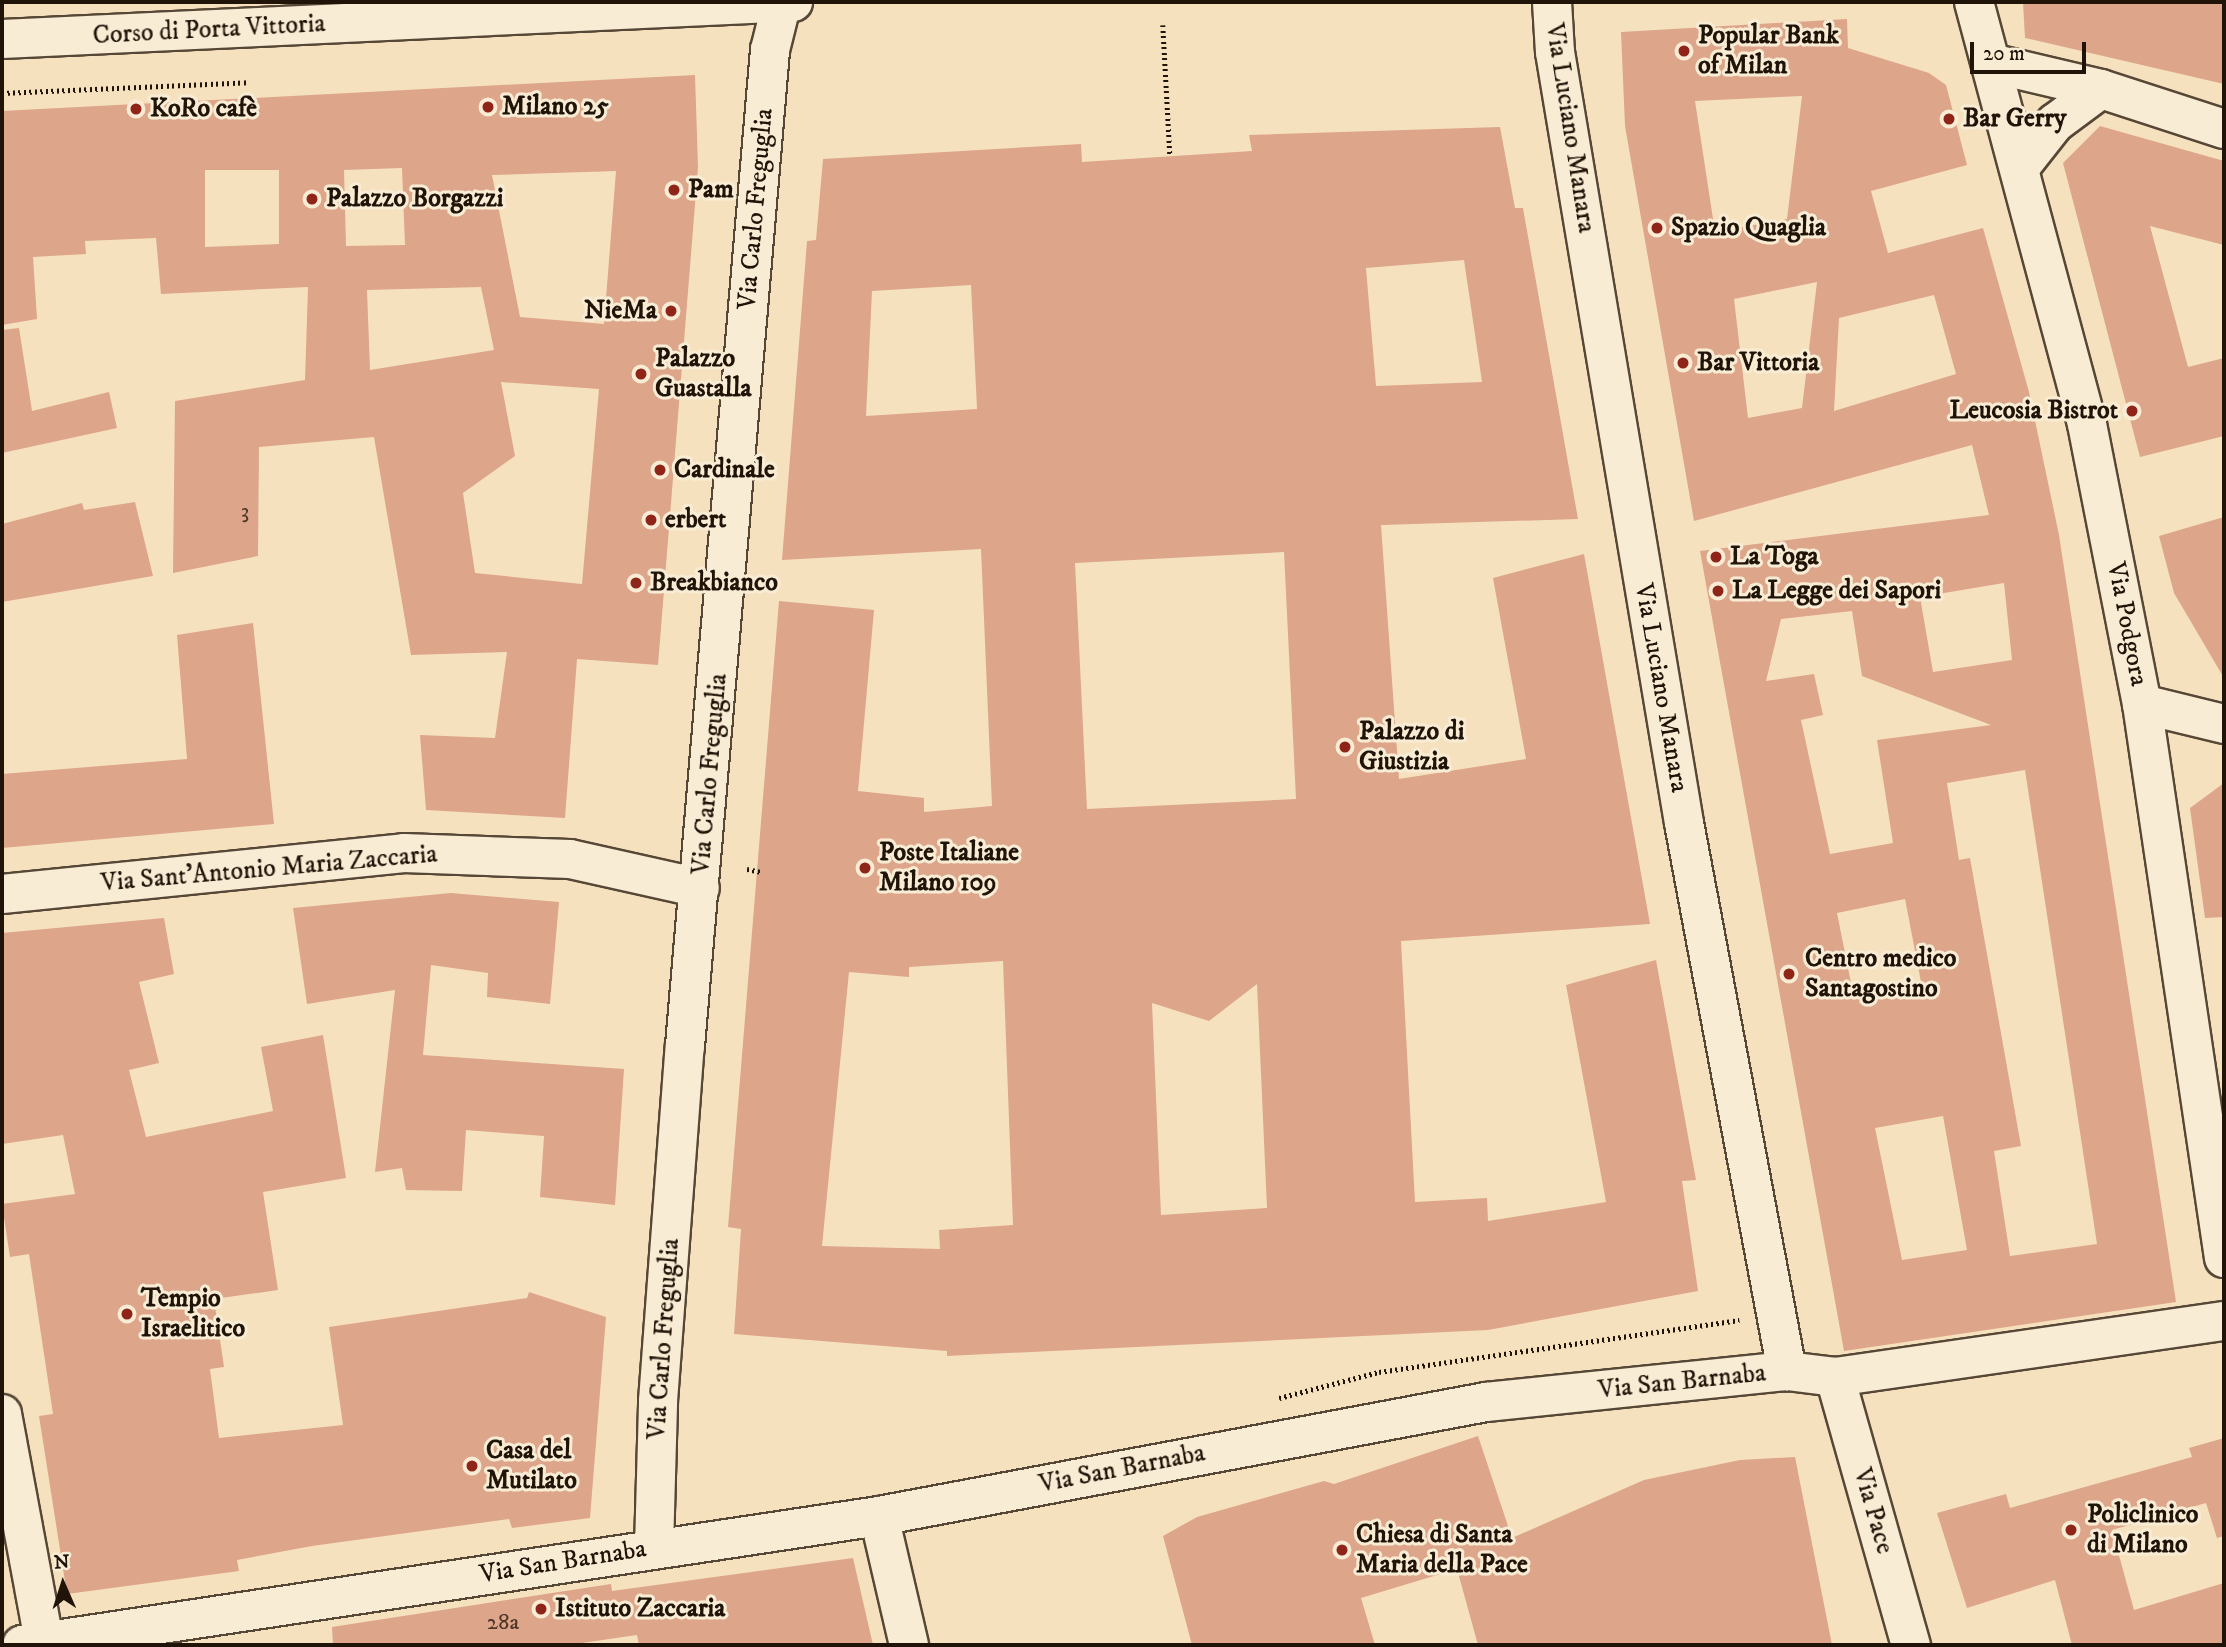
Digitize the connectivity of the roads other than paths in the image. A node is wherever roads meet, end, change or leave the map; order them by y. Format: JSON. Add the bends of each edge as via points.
{"nodes":[{"id":1,"x":782,"y":2,"type":"edge"},
{"id":2,"x":793,"y":2,"type":"edge"},
{"id":3,"x":1552,"y":2,"type":"edge"},
{"id":4,"x":1974,"y":2,"type":"edge"},
{"id":5,"x":2,"y":39,"type":"edge"},
{"id":6,"x":1995,"y":64,"type":"junction"},
{"id":7,"x":2101,"y":89,"type":"junction"},
{"id":8,"x":2224,"y":129,"type":"edge"},
{"id":9,"x":2021,"y":166,"type":"junction"},
{"id":10,"x":2142,"y":704,"type":"junction"},
{"id":11,"x":2224,"y":724,"type":"edge"},
{"id":12,"x":701,"y":888,"type":"junction"},
{"id":13,"x":2,"y":894,"type":"edge"},
{"id":14,"x":2224,"y":1258,"type":"edge"},
{"id":15,"x":2224,"y":1321,"type":"edge"},
{"id":16,"x":1787,"y":1371,"type":"junction"},
{"id":17,"x":1835,"y":1377,"type":"junction"},
{"id":18,"x":2,"y":1414,"type":"edge"},
{"id":19,"x":879,"y":1517,"type":"junction"},
{"id":20,"x":654,"y":1548,"type":"junction"},
{"id":21,"x":37,"y":1644,"type":"edge"},
{"id":22,"x":909,"y":1645,"type":"edge"},
{"id":23,"x":1911,"y":1645,"type":"edge"}],
"edges":[{"from":1,"to":2,"type":"street","name":"Corso di Porta Vittoria"},
{"from":1,"to":5,"type":"street","name":"Corso di Porta Vittoria"},
{"from":1,"to":12,"type":"street","name":"Via Carlo Freguglia","via":[[770,50]]},
{"from":3,"to":16,"type":"street","name":"Via Luciano Manara","via":[[1555,52],[1684,823]]},
{"from":4,"to":6,"type":"street","name":"Via Podgora"},
{"from":6,"to":7,"type":"street"},
{"from":6,"to":9,"type":"street","name":"Via Podgora"},
{"from":7,"to":8,"type":"street"},
{"from":7,"to":9,"type":"street","via":[[2055,123]]},
{"from":9,"to":10,"type":"street","name":"Via Podgora","via":[[2087,425]]},
{"from":10,"to":11,"type":"street"},
{"from":10,"to":14,"type":"street","name":"Via Podgora"},
{"from":12,"to":13,"type":"street","name":"Via Sant'Antonio Maria Zaccaria","via":[[570,859],[404,853]]},
{"from":12,"to":20,"type":"street","name":"Via Carlo Freguglia","via":[[658,1401]]},
{"from":15,"to":17,"type":"street","name":"Via San Barnaba"},
{"from":16,"to":17,"type":"street","name":"Via San Barnaba"},
{"from":16,"to":19,"type":"street","name":"Via San Barnaba","via":[[1486,1402]]},
{"from":17,"to":23,"type":"street","name":"Via Pace"},
{"from":18,"to":21,"type":"street"},
{"from":19,"to":20,"type":"street","name":"Via San Barnaba"},
{"from":19,"to":22,"type":"street"},
{"from":20,"to":21,"type":"street","name":"Via San Barnaba"}]}
